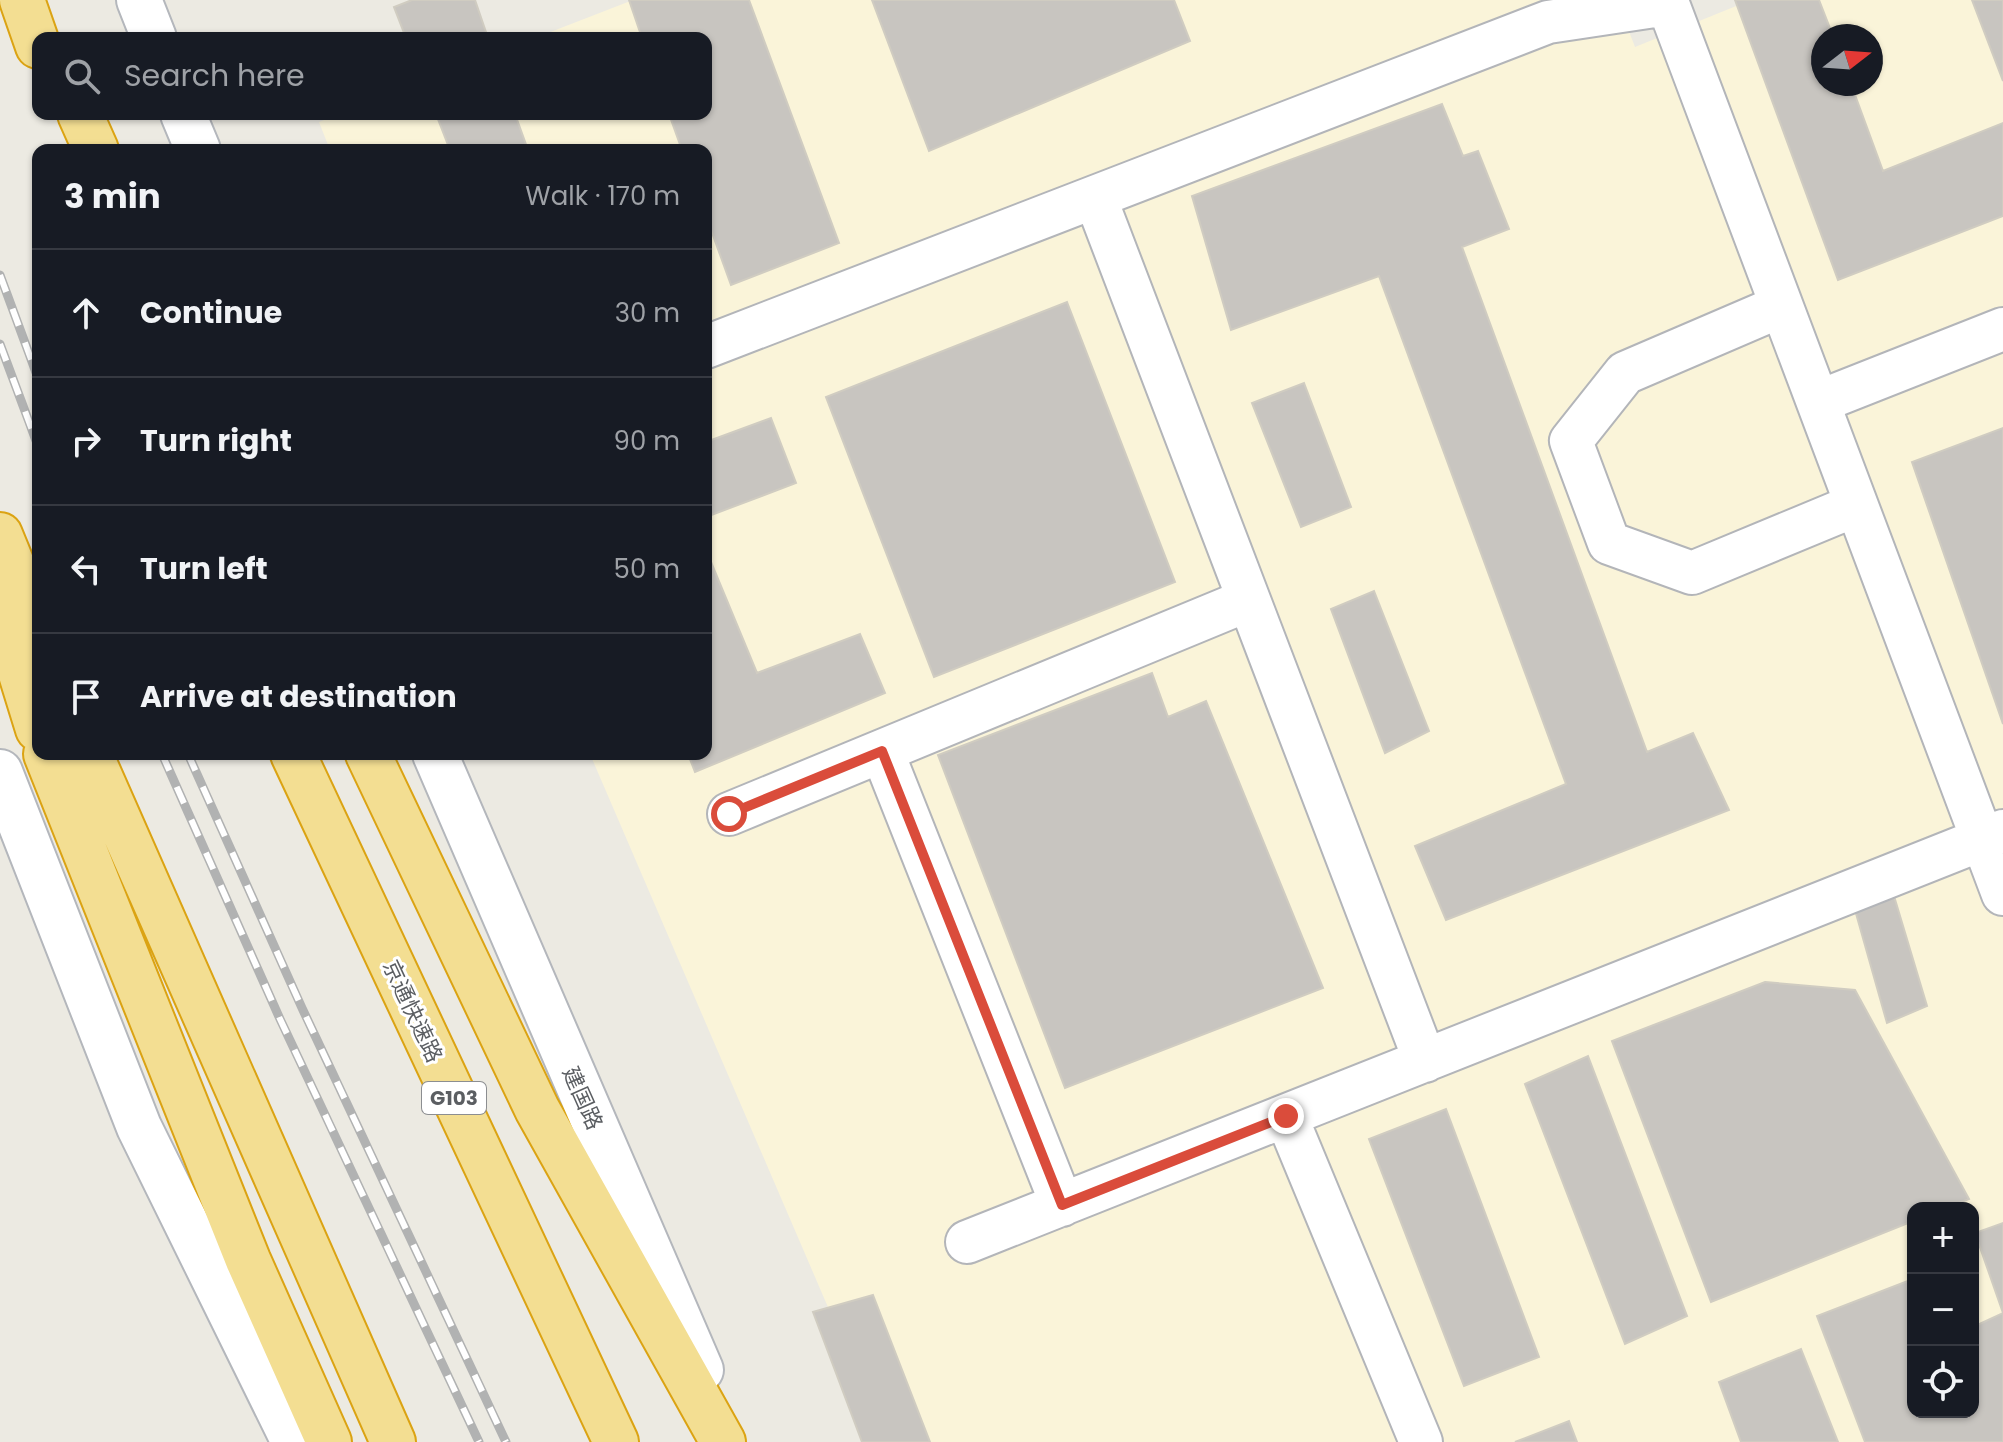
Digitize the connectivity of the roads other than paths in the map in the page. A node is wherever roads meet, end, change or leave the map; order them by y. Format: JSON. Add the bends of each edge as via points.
{"nodes":[{"id":1,"x":22,"y":0,"type":"edge"},
{"id":2,"x":30,"y":0,"type":"edge"},
{"id":3,"x":139,"y":0,"type":"edge"},
{"id":4,"x":33,"y":32,"type":"edge"},
{"id":5,"x":43,"y":32,"type":"edge"},
{"id":6,"x":152,"y":32,"type":"edge"},
{"id":7,"x":64,"y":120,"type":"edge"},
{"id":8,"x":83,"y":120,"type":"edge"},
{"id":9,"x":186,"y":120,"type":"edge"},
{"id":10,"x":73,"y":144,"type":"edge"},
{"id":11,"x":93,"y":144,"type":"edge"},
{"id":12,"x":196,"y":144,"type":"edge"},
{"id":13,"x":1095,"y":197,"type":"junction"},
{"id":14,"x":1781,"y":306,"type":"junction"},
{"id":15,"x":2003,"y":329,"type":"edge"},
{"id":16,"x":712,"y":345,"type":"edge"},
{"id":17,"x":1818,"y":402,"type":"junction"},
{"id":18,"x":1856,"y":505,"type":"junction"},
{"id":19,"x":0,"y":535,"type":"edge"},
{"id":20,"x":1248,"y":600,"type":"junction"},
{"id":21,"x":0,"y":606,"type":"edge"},
{"id":22,"x":32,"y":613,"type":"edge"},
{"id":23,"x":32,"y":710,"type":"edge"},
{"id":24,"x":882,"y":751,"type":"junction"},
{"id":25,"x":48,"y":760,"type":"edge"},
{"id":26,"x":93,"y":760,"type":"edge"},
{"id":27,"x":296,"y":760,"type":"edge"},
{"id":28,"x":371,"y":760,"type":"edge"},
{"id":29,"x":438,"y":760,"type":"edge"},
{"id":30,"x":0,"y":772,"type":"edge"},
{"id":31,"x":729,"y":814,"type":"dead end"},
{"id":32,"x":1993,"y":835,"type":"edge"},
{"id":33,"x":2003,"y":894,"type":"edge"},
{"id":34,"x":1425,"y":1061,"type":"junction"},
{"id":35,"x":1286,"y":1116,"type":"junction"},
{"id":36,"x":1062,"y":1205,"type":"junction"},
{"id":37,"x":967,"y":1242,"type":"dead end"},
{"id":38,"x":294,"y":1442,"type":"edge"},
{"id":39,"x":329,"y":1442,"type":"edge"},
{"id":40,"x":393,"y":1442,"type":"edge"},
{"id":41,"x":616,"y":1442,"type":"edge"},
{"id":42,"x":723,"y":1442,"type":"edge"},
{"id":43,"x":733,"y":1442,"type":"edge"},
{"id":44,"x":1421,"y":1442,"type":"edge"}],
"edges":[{"from":1,"to":4,"type":"highway"},
{"from":2,"to":5,"type":"highway"},
{"from":3,"to":6,"type":"main road"},
{"from":7,"to":10,"type":"highway"},
{"from":8,"to":11,"type":"highway"},
{"from":9,"to":12,"type":"main road"},
{"from":13,"to":14,"type":"street","via":[[1548,22],[1668,4]]},
{"from":13,"to":16,"type":"street"},
{"from":13,"to":20,"type":"street"},
{"from":14,"to":17,"type":"street"},
{"from":14,"to":18,"type":"street","via":[[1625,373],[1571,441],[1609,543],[1692,573]]},
{"from":15,"to":17,"type":"street"},
{"from":17,"to":18,"type":"street"},
{"from":18,"to":32,"type":"street"},
{"from":19,"to":22,"type":"highway"},
{"from":20,"to":24,"type":"street"},
{"from":20,"to":34,"type":"street"},
{"from":21,"to":23,"type":"highway"},
{"from":24,"to":31,"type":"street"},
{"from":24,"to":36,"type":"street"},
{"from":25,"to":39,"type":"highway","via":[[248,1260]]},
{"from":26,"to":40,"type":"highway"},
{"from":27,"to":41,"type":"highway","name":"京通快速路","number":"G103"},
{"from":28,"to":42,"type":"highway","via":[[537,1109]]},
{"from":29,"to":43,"type":"main road","name":"建国路"},
{"from":30,"to":38,"type":"main road","via":[[139,1127]]},
{"from":32,"to":33,"type":"street"},
{"from":32,"to":34,"type":"street"},
{"from":34,"to":35,"type":"street"},
{"from":35,"to":36,"type":"street"},
{"from":35,"to":44,"type":"street"},
{"from":36,"to":37,"type":"street"}]}
